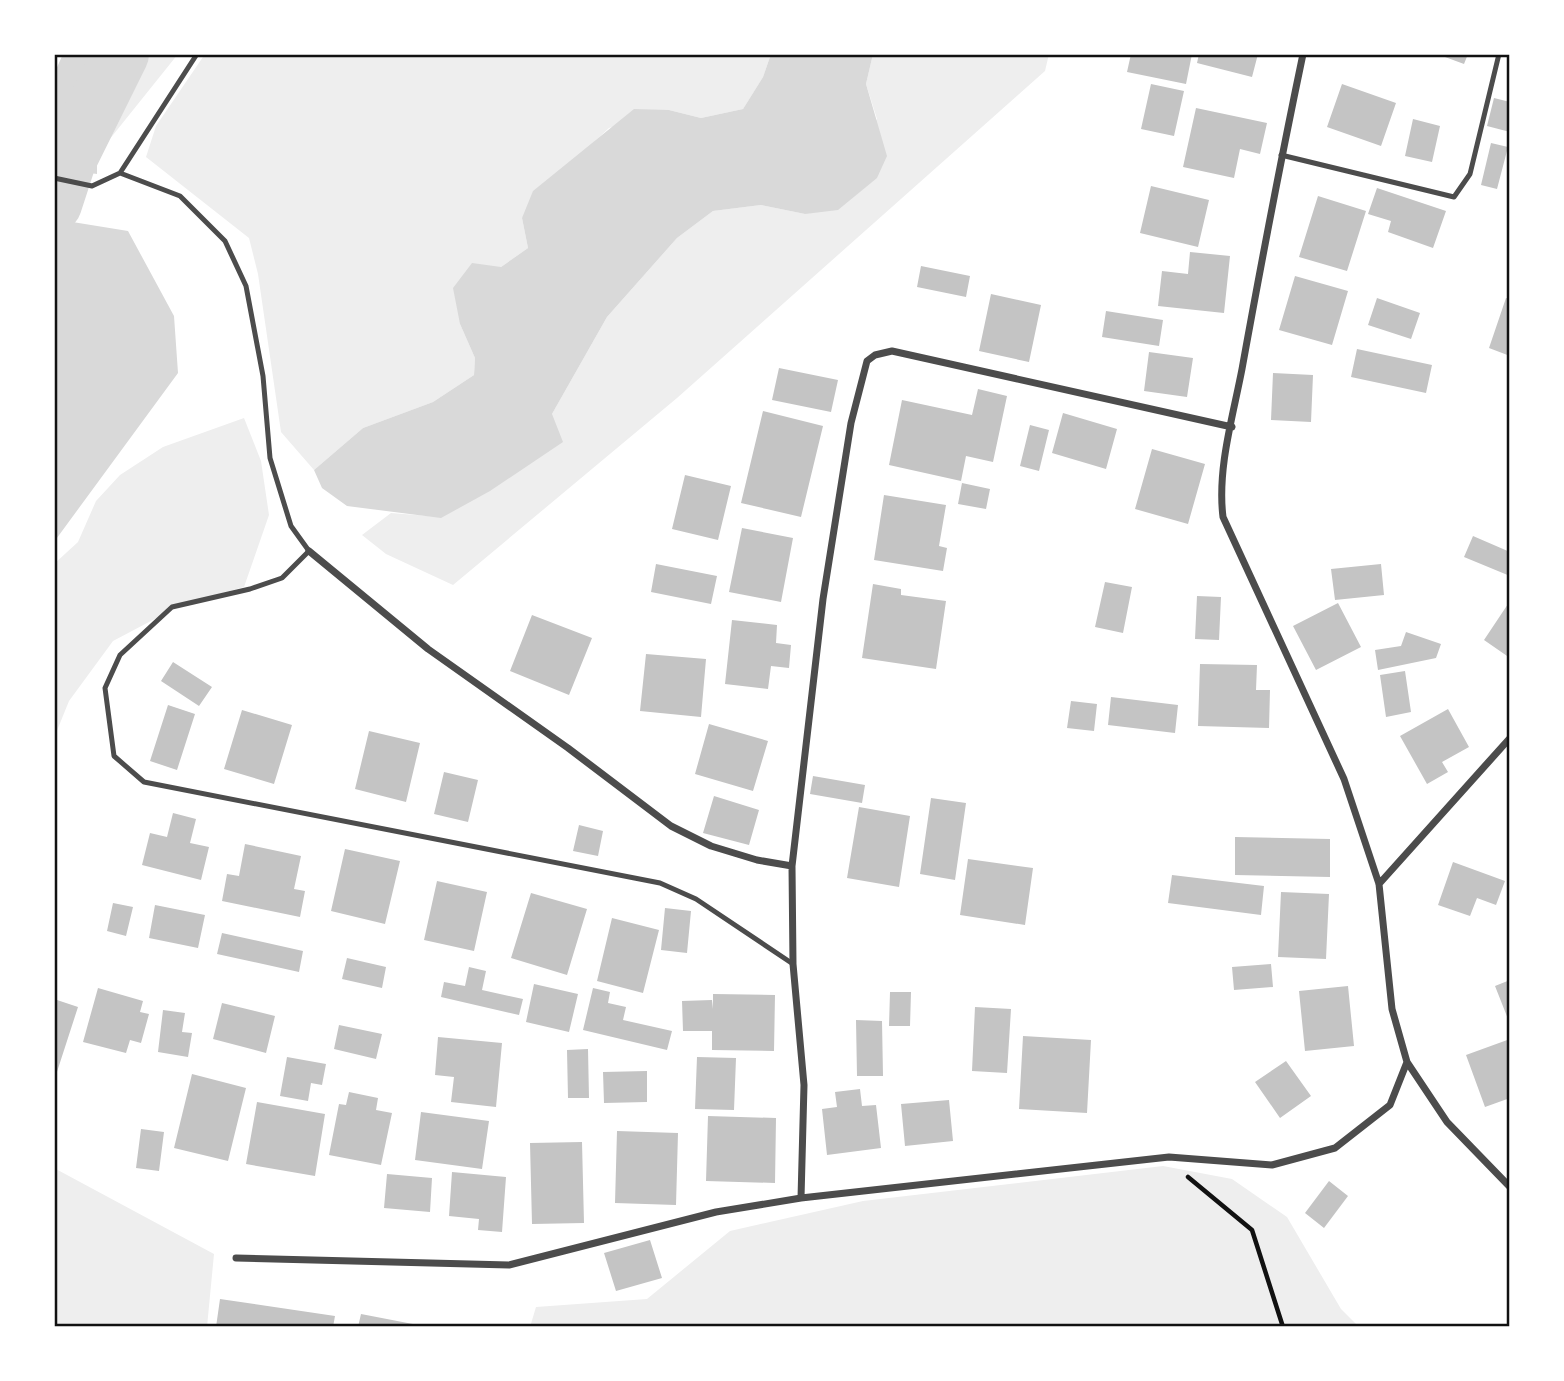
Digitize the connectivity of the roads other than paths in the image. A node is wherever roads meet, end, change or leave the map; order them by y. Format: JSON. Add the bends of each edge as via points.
{"nodes":[{"id":1,"x":197,"y":54,"type":"edge"},
{"id":2,"x":1303,"y":54,"type":"edge"},
{"id":3,"x":1499,"y":54,"type":"edge"},
{"id":4,"x":1282,"y":155,"type":"junction"},
{"id":5,"x":120,"y":173,"type":"junction"},
{"id":6,"x":54,"y":178,"type":"edge"},
{"id":7,"x":1232,"y":427,"type":"junction"},
{"id":8,"x":309,"y":551,"type":"junction"},
{"id":9,"x":1510,"y":738,"type":"edge"},
{"id":10,"x":792,"y":866,"type":"junction"},
{"id":11,"x":1378,"y":884,"type":"junction"},
{"id":12,"x":793,"y":964,"type":"junction"},
{"id":13,"x":1407,"y":1062,"type":"junction"},
{"id":14,"x":1510,"y":1186,"type":"edge"},
{"id":15,"x":801,"y":1198,"type":"junction"},
{"id":16,"x":236,"y":1258,"type":"dead end"}],
"edges":[{"from":1,"to":5,"type":"lane"},
{"from":2,"to":4,"type":"street"},
{"from":3,"to":4,"type":"lane","via":[[1470,174],[1454,197]]},
{"from":4,"to":7,"type":"street"},
{"from":5,"to":6,"type":"lane","via":[[92,186]]},
{"from":5,"to":8,"type":"lane","via":[[180,197],[225,241],[246,286],[263,376],[270,458],[291,526]]},
{"from":7,"to":10,"type":"street","via":[[892,351],[867,361],[851,423],[823,599]]},
{"from":7,"to":11,"type":"street","via":[[1221,499],[1227,531],[1344,779]]},
{"from":8,"to":10,"type":"street","via":[[428,649],[671,826],[711,846]]},
{"from":8,"to":12,"type":"lane","via":[[282,578],[172,607],[120,655],[105,688],[114,756],[144,782],[660,883],[696,899]]},
{"from":9,"to":11,"type":"street"},
{"from":10,"to":12,"type":"street"},
{"from":11,"to":13,"type":"street","via":[[1392,1009]]},
{"from":12,"to":15,"type":"street","via":[[803,1085]]},
{"from":13,"to":14,"type":"street","via":[[1447,1122]]},
{"from":13,"to":15,"type":"street","via":[[1390,1105],[1335,1148],[1272,1165],[1169,1157]]},
{"from":15,"to":16,"type":"street","via":[[716,1212],[509,1265]]}]}
